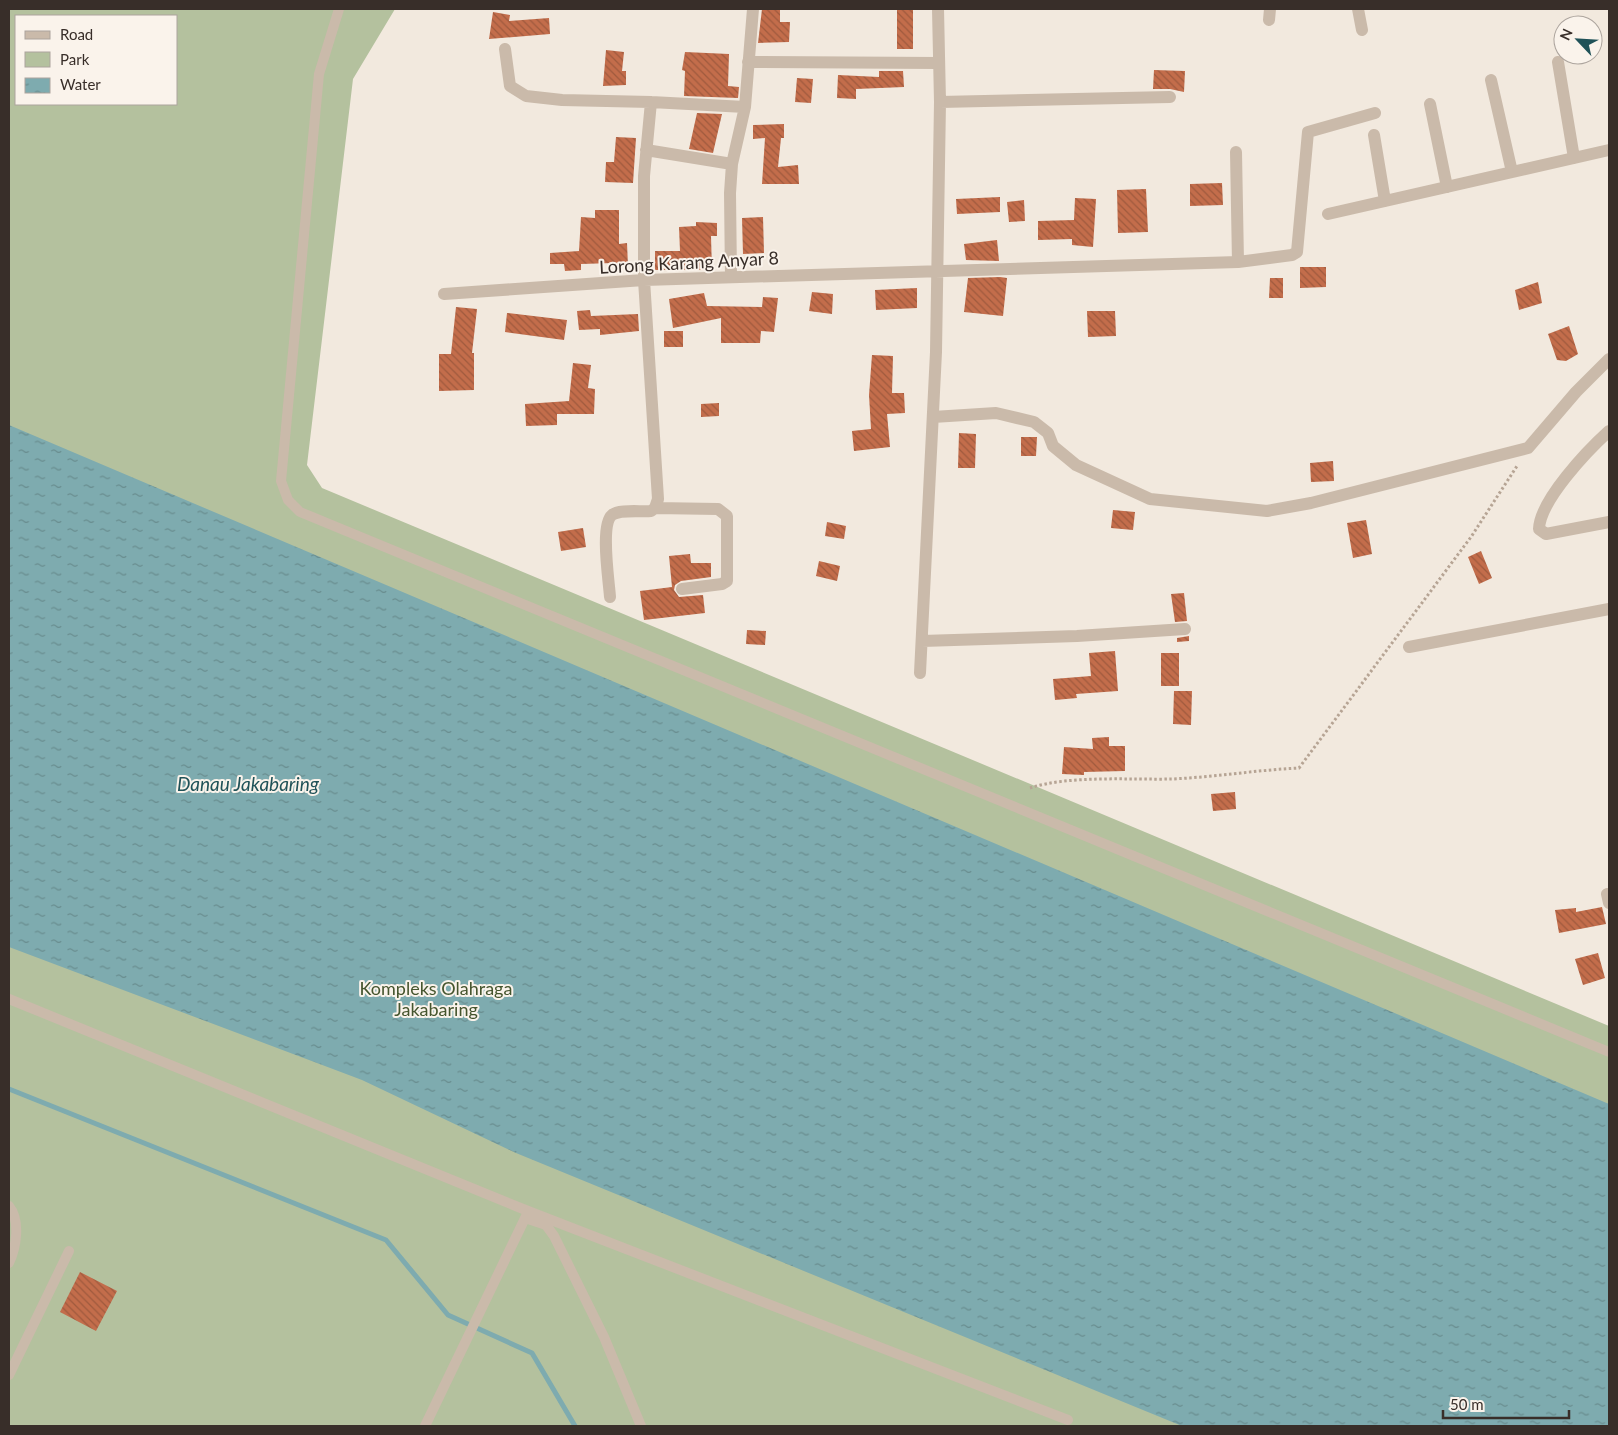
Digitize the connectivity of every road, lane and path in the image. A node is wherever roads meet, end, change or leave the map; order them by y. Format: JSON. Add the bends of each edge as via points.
{"nodes":[{"id":1,"x":339,"y":9,"type":"edge"},
{"id":2,"x":753,"y":9,"type":"edge"},
{"id":3,"x":938,"y":9,"type":"edge"},
{"id":4,"x":1358,"y":9,"type":"edge"},
{"id":5,"x":1362,"y":30,"type":"dead end"},
{"id":6,"x":505,"y":49,"type":"dead end"},
{"id":7,"x":748,"y":62,"type":"junction"},
{"id":8,"x":938,"y":63,"type":"junction"},
{"id":9,"x":1558,"y":65,"type":"edge"},
{"id":10,"x":1491,"y":80,"type":"dead end"},
{"id":11,"x":1170,"y":98,"type":"dead end"},
{"id":12,"x":651,"y":102,"type":"junction"},
{"id":13,"x":940,"y":102,"type":"junction"},
{"id":14,"x":1430,"y":104,"type":"dead end"},
{"id":15,"x":745,"y":107,"type":"junction"},
{"id":16,"x":1375,"y":114,"type":"dead end"},
{"id":17,"x":1374,"y":135,"type":"dead end"},
{"id":18,"x":646,"y":150,"type":"junction"},
{"id":19,"x":1609,"y":150,"type":"edge"},
{"id":20,"x":1236,"y":152,"type":"dead end"},
{"id":21,"x":1574,"y":158,"type":"junction"},
{"id":22,"x":732,"y":164,"type":"junction"},
{"id":23,"x":1512,"y":172,"type":"junction"},
{"id":24,"x":1448,"y":187,"type":"junction"},
{"id":25,"x":1385,"y":201,"type":"junction"},
{"id":26,"x":1328,"y":214,"type":"dead end"},
{"id":27,"x":1238,"y":262,"type":"junction"},
{"id":28,"x":936,"y":270,"type":"junction"},
{"id":29,"x":731,"y":277,"type":"junction"},
{"id":30,"x":644,"y":280,"type":"junction"},
{"id":31,"x":444,"y":294,"type":"dead end"},
{"id":32,"x":1609,"y":359,"type":"edge"},
{"id":33,"x":933,"y":417,"type":"junction"},
{"id":34,"x":1609,"y":431,"type":"edge"},
{"id":35,"x":1609,"y":442,"type":"edge"},
{"id":36,"x":1594,"y":445,"type":"junction"},
{"id":37,"x":1528,"y":448,"type":"junction"},
{"id":38,"x":655,"y":508,"type":"junction"},
{"id":39,"x":1609,"y":522,"type":"edge"},
{"id":40,"x":682,"y":589,"type":"dead end"},
{"id":41,"x":610,"y":597,"type":"dead end"},
{"id":42,"x":1609,"y":609,"type":"edge"},
{"id":43,"x":1185,"y":629,"type":"dead end"},
{"id":44,"x":922,"y":641,"type":"junction"},
{"id":45,"x":1409,"y":647,"type":"dead end"},
{"id":46,"x":920,"y":673,"type":"dead end"},
{"id":47,"x":1030,"y":788,"type":"dead end"},
{"id":48,"x":9,"y":999,"type":"edge"},
{"id":49,"x":1609,"y":1052,"type":"edge"},
{"id":50,"x":9,"y":1206,"type":"edge"},
{"id":51,"x":527,"y":1214,"type":"junction"},
{"id":52,"x":69,"y":1252,"type":"dead end"},
{"id":53,"x":9,"y":1263,"type":"edge"},
{"id":54,"x":9,"y":1375,"type":"edge"},
{"id":55,"x":1068,"y":1420,"type":"dead end"},
{"id":56,"x":425,"y":1426,"type":"edge"},
{"id":57,"x":641,"y":1426,"type":"edge"}],
"edges":[{"from":1,"to":49,"type":"lane","via":[[319,74],[282,481],[288,500],[300,512]]},
{"from":2,"to":7,"type":"street"},
{"from":3,"to":8,"type":"street"},
{"from":4,"to":5,"type":"street"},
{"from":6,"to":12,"type":"street","via":[[510,86],[526,96]]},
{"from":7,"to":8,"type":"street"},
{"from":7,"to":15,"type":"street"},
{"from":8,"to":13,"type":"street"},
{"from":9,"to":21,"type":"street"},
{"from":10,"to":23,"type":"street"},
{"from":11,"to":13,"type":"street"},
{"from":12,"to":15,"type":"street"},
{"from":12,"to":18,"type":"street"},
{"from":13,"to":28,"type":"street"},
{"from":14,"to":24,"type":"street"},
{"from":15,"to":22,"type":"street"},
{"from":16,"to":27,"type":"street","name":"Lorong Karang Anyar 8","via":[[1308,132],[1297,252]]},
{"from":17,"to":25,"type":"street"},
{"from":18,"to":22,"type":"street"},
{"from":18,"to":30,"type":"street"},
{"from":19,"to":21,"type":"street"},
{"from":20,"to":27,"type":"street"},
{"from":21,"to":23,"type":"street"},
{"from":22,"to":29,"type":"street"},
{"from":23,"to":24,"type":"street"},
{"from":24,"to":25,"type":"street"},
{"from":25,"to":26,"type":"street"},
{"from":27,"to":28,"type":"street","name":"Lorong Karang Anyar 8"},
{"from":28,"to":29,"type":"street","name":"Lorong Karang Anyar 8"},
{"from":28,"to":33,"type":"street"},
{"from":29,"to":30,"type":"street","name":"Lorong Karang Anyar 8"},
{"from":30,"to":31,"type":"street","name":"Lorong Karang Anyar 8"},
{"from":30,"to":38,"type":"street","via":[[658,491]]},
{"from":32,"to":37,"type":"street"},
{"from":33,"to":37,"type":"street","via":[[996,414],[1034,422],[1048,433],[1053,446],[1076,465],[1150,499],[1267,511],[1311,503]]},
{"from":33,"to":44,"type":"street"},
{"from":34,"to":36,"type":"street"},
{"from":35,"to":36,"type":"street"},
{"from":36,"to":39,"type":"street","via":[[1554,494],[1538,529],[1546,534]]},
{"from":37,"to":47,"type":"path","via":[[1471,537],[1299,768],[1172,779],[1124,778]]},
{"from":38,"to":40,"type":"street","via":[[718,509],[727,516],[726,581]]},
{"from":38,"to":41,"type":"street","via":[[616,513],[609,519],[605,533]]},
{"from":42,"to":45,"type":"street"},
{"from":43,"to":44,"type":"street"},
{"from":44,"to":46,"type":"street"},
{"from":48,"to":51,"type":"lane"},
{"from":50,"to":53,"type":"lane","via":[[16,1229],[15,1251]]},
{"from":51,"to":55,"type":"lane"},
{"from":51,"to":56,"type":"lane"},
{"from":51,"to":57,"type":"lane","via":[[546,1226],[554,1236],[604,1337]]},
{"from":52,"to":54,"type":"lane"}]}
